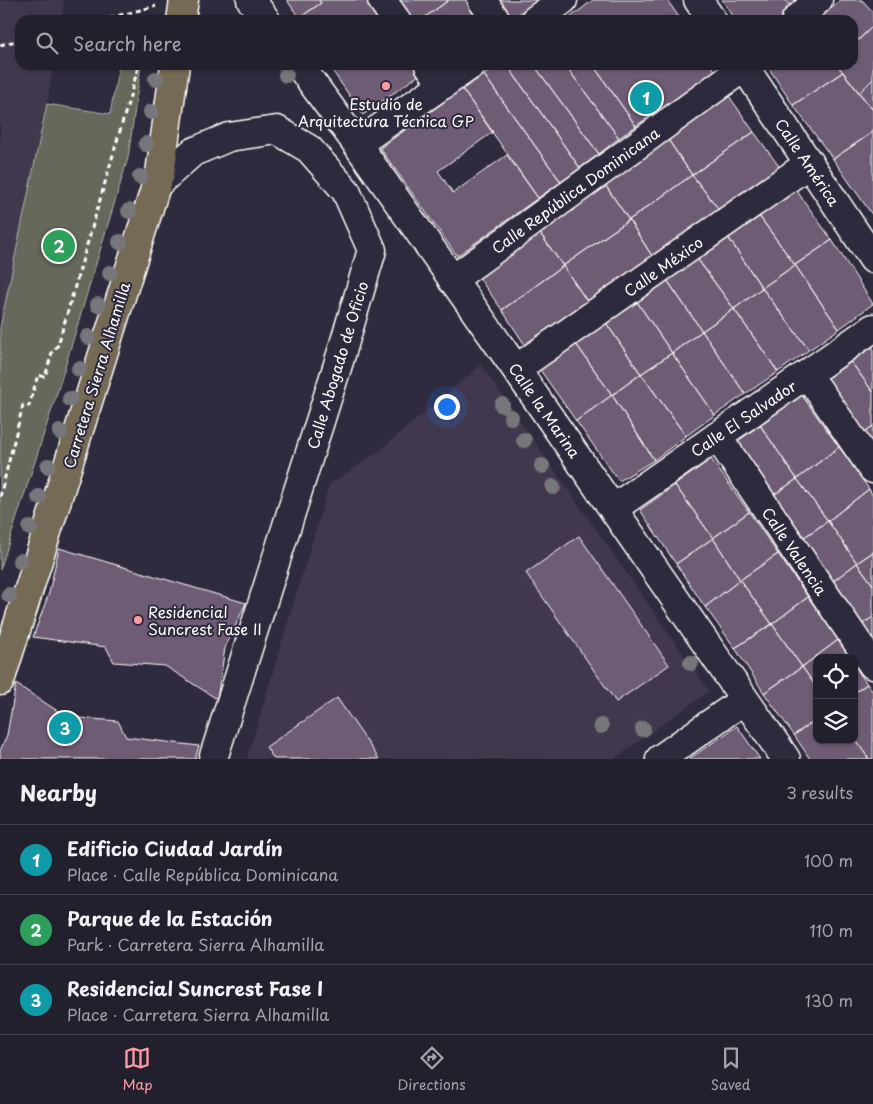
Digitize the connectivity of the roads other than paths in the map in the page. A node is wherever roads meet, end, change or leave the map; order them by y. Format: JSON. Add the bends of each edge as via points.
{"nodes":[{"id":1,"x":251,"y":0,"type":"edge"},
{"id":2,"x":382,"y":0,"type":"edge"},
{"id":3,"x":482,"y":0,"type":"edge"},
{"id":4,"x":563,"y":0,"type":"edge"},
{"id":5,"x":698,"y":0,"type":"edge"},
{"id":6,"x":818,"y":0,"type":"edge"},
{"id":7,"x":262,"y":15,"type":"edge"},
{"id":8,"x":392,"y":15,"type":"edge"},
{"id":9,"x":492,"y":15,"type":"edge"},
{"id":10,"x":542,"y":15,"type":"edge"},
{"id":11,"x":708,"y":15,"type":"edge"},
{"id":12,"x":802,"y":15,"type":"edge"},
{"id":13,"x":173,"y":70,"type":"edge"},
{"id":14,"x":303,"y":70,"type":"edge"},
{"id":15,"x":454,"y":70,"type":"edge"},
{"id":16,"x":740,"y":70,"type":"edge"},
{"id":17,"x":748,"y":70,"type":"edge"},
{"id":18,"x":436,"y":75,"type":"edge"},
{"id":19,"x":357,"y":144,"type":"junction"},
{"id":20,"x":810,"y":163,"type":"junction"},
{"id":21,"x":156,"y":185,"type":"junction"},
{"id":22,"x":873,"y":259,"type":"edge"},
{"id":23,"x":452,"y":280,"type":"junction"},
{"id":24,"x":873,"y":328,"type":"edge"},
{"id":25,"x":516,"y":369,"type":"junction"},
{"id":26,"x":808,"y":374,"type":"junction"},
{"id":27,"x":717,"y":436,"type":"junction"},
{"id":28,"x":873,"y":469,"type":"edge"},
{"id":29,"x":614,"y":508,"type":"junction"},
{"id":30,"x":873,"y":665,"type":"edge"},
{"id":31,"x":0,"y":680,"type":"edge"},
{"id":32,"x":744,"y":700,"type":"junction"},
{"id":33,"x":213,"y":759,"type":"edge"},
{"id":34,"x":660,"y":759,"type":"edge"},
{"id":35,"x":786,"y":759,"type":"edge"}],
"edges":[{"from":1,"to":7,"type":"street"},
{"from":2,"to":8,"type":"street"},
{"from":3,"to":9,"type":"street"},
{"from":4,"to":10,"type":"street"},
{"from":5,"to":11,"type":"street"},
{"from":6,"to":12,"type":"street"},
{"from":13,"to":21,"type":"main road","name":"Carretera Sierra Alhamilla"},
{"from":14,"to":19,"type":"street","name":"Calle la Marina"},
{"from":15,"to":18,"type":"street"},
{"from":16,"to":23,"type":"street","name":"Calle República Dominicana"},
{"from":17,"to":20,"type":"street","name":"Calle América"},
{"from":18,"to":19,"type":"street"},
{"from":19,"to":23,"type":"street","name":"Calle la Marina"},
{"from":20,"to":22,"type":"street","name":"Calle América"},
{"from":20,"to":25,"type":"street","name":"Calle México"},
{"from":21,"to":31,"type":"main road","name":"Carretera Sierra Alhamilla"},
{"from":21,"to":33,"type":"street","name":"Calle Abogado de Oficio","via":[[193,152],[229,137],[277,130],[309,149],[346,191],[372,250]]},
{"from":23,"to":25,"type":"street","name":"Calle la Marina"},
{"from":24,"to":26,"type":"street","name":"Calle El Salvador"},
{"from":25,"to":29,"type":"street","name":"Calle la Marina"},
{"from":26,"to":27,"type":"street","name":"Calle El Salvador"},
{"from":26,"to":28,"type":"street"},
{"from":27,"to":29,"type":"street","name":"Calle El Salvador"},
{"from":27,"to":30,"type":"street","name":"Calle Valencia"},
{"from":29,"to":32,"type":"street","name":"Calle la Marina"},
{"from":32,"to":34,"type":"street"},
{"from":32,"to":35,"type":"street","name":"Calle la Marina"}]}
